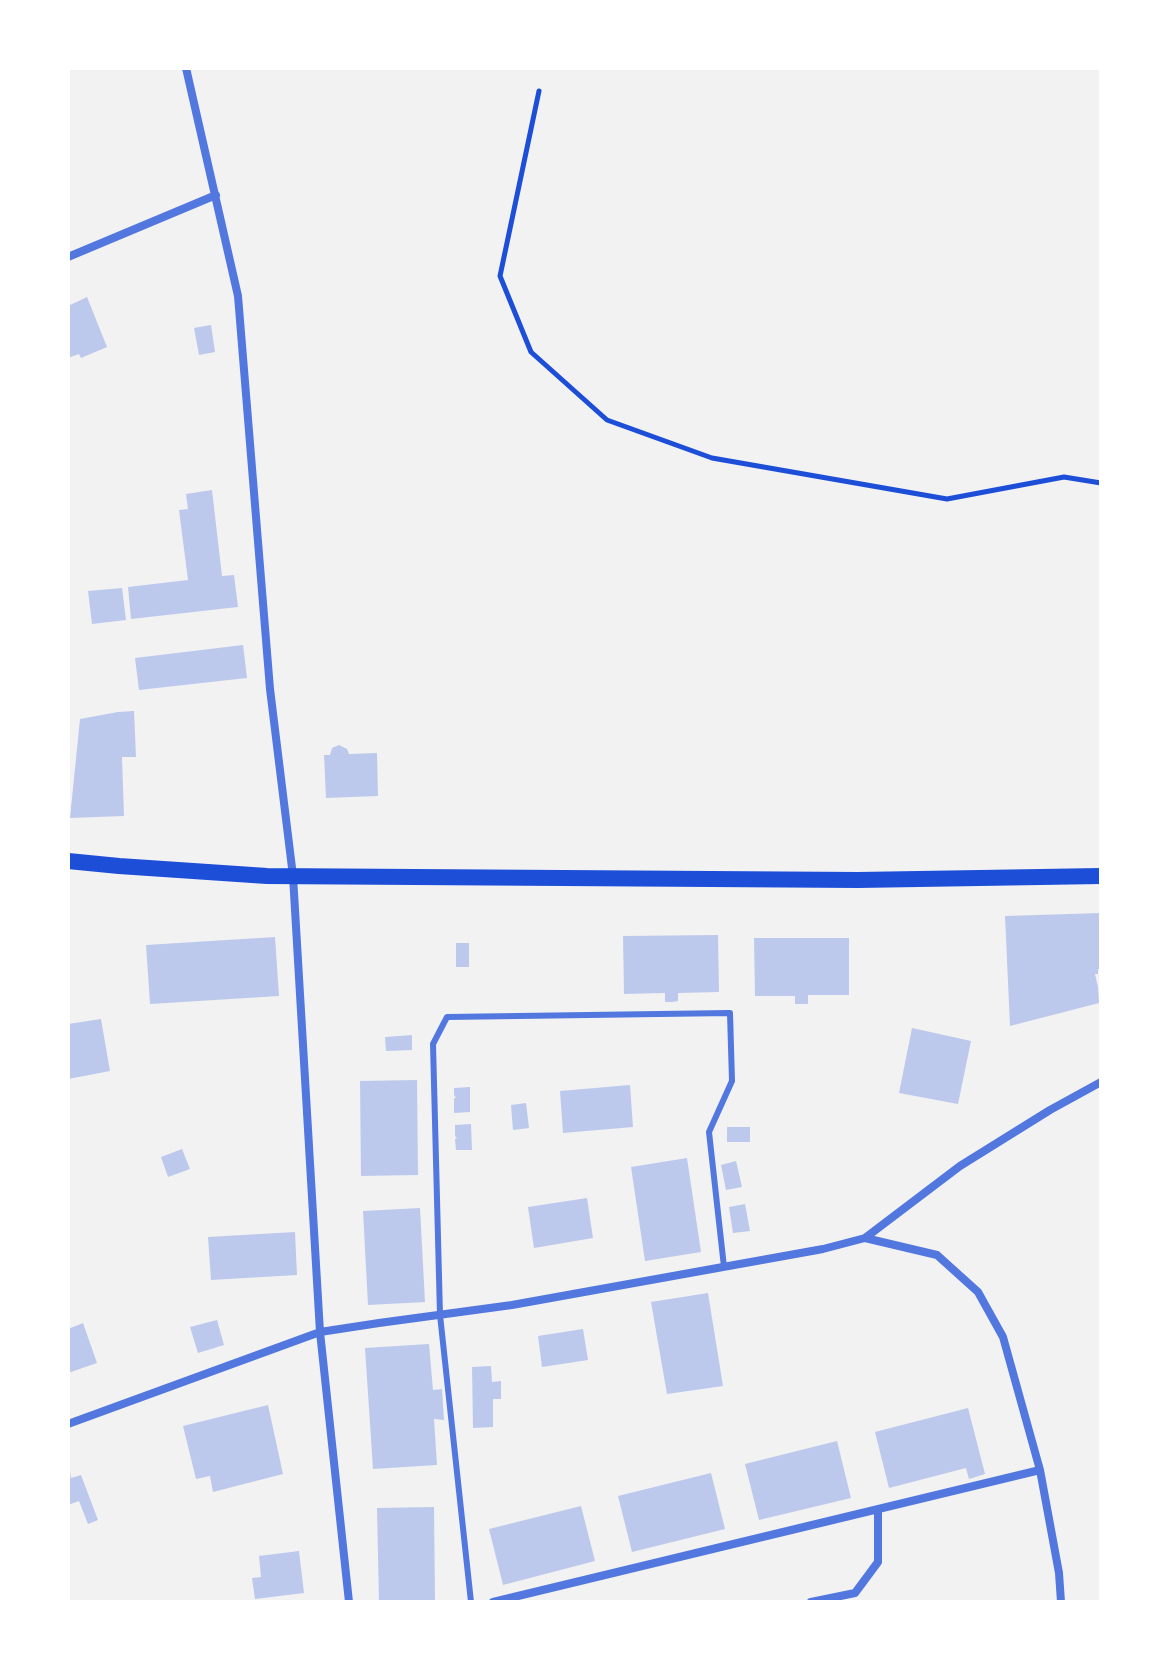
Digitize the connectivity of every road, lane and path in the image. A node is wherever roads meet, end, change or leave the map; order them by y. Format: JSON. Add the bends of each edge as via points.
{"nodes":[{"id":1,"x":186,"y":68,"type":"edge"},
{"id":2,"x":539,"y":91,"type":"dead end"},
{"id":3,"x":216,"y":195,"type":"junction"},
{"id":4,"x":68,"y":257,"type":"edge"},
{"id":5,"x":1101,"y":483,"type":"edge"},
{"id":6,"x":68,"y":861,"type":"edge"},
{"id":7,"x":293,"y":876,"type":"junction"},
{"id":8,"x":1101,"y":876,"type":"edge"},
{"id":9,"x":1101,"y":1082,"type":"edge"},
{"id":10,"x":865,"y":1238,"type":"junction"},
{"id":11,"x":724,"y":1267,"type":"junction"},
{"id":12,"x":440,"y":1315,"type":"junction"},
{"id":13,"x":320,"y":1332,"type":"junction"},
{"id":14,"x":68,"y":1424,"type":"edge"},
{"id":15,"x":1040,"y":1470,"type":"junction"},
{"id":16,"x":878,"y":1509,"type":"junction"},
{"id":17,"x":349,"y":1602,"type":"edge"},
{"id":18,"x":471,"y":1602,"type":"edge"},
{"id":19,"x":493,"y":1602,"type":"edge"},
{"id":20,"x":811,"y":1602,"type":"edge"},
{"id":21,"x":1061,"y":1602,"type":"edge"}],
"edges":[{"from":1,"to":3,"type":"street"},
{"from":2,"to":5,"type":"path","via":[[500,276],[531,352],[607,420],[712,458],[947,499],[1064,477]]},
{"from":3,"to":4,"type":"street"},
{"from":3,"to":7,"type":"street","via":[[238,296],[270,689]]},
{"from":6,"to":7,"type":"main road"},
{"from":7,"to":8,"type":"main road"},
{"from":7,"to":13,"type":"street"},
{"from":9,"to":10,"type":"street","via":[[960,1166]]},
{"from":10,"to":11,"type":"street"},
{"from":10,"to":15,"type":"street","via":[[937,1255],[978,1292],[1003,1337]]},
{"from":11,"to":12,"type":"street"},
{"from":11,"to":12,"type":"lane","via":[[709,1132],[732,1081],[730,1013],[447,1017],[433,1044]]},
{"from":12,"to":13,"type":"street"},
{"from":12,"to":18,"type":"lane"},
{"from":13,"to":14,"type":"street"},
{"from":13,"to":17,"type":"street"},
{"from":15,"to":16,"type":"street"},
{"from":15,"to":21,"type":"street"},
{"from":16,"to":19,"type":"street"},
{"from":16,"to":20,"type":"street","via":[[878,1562],[855,1593]]}]}
